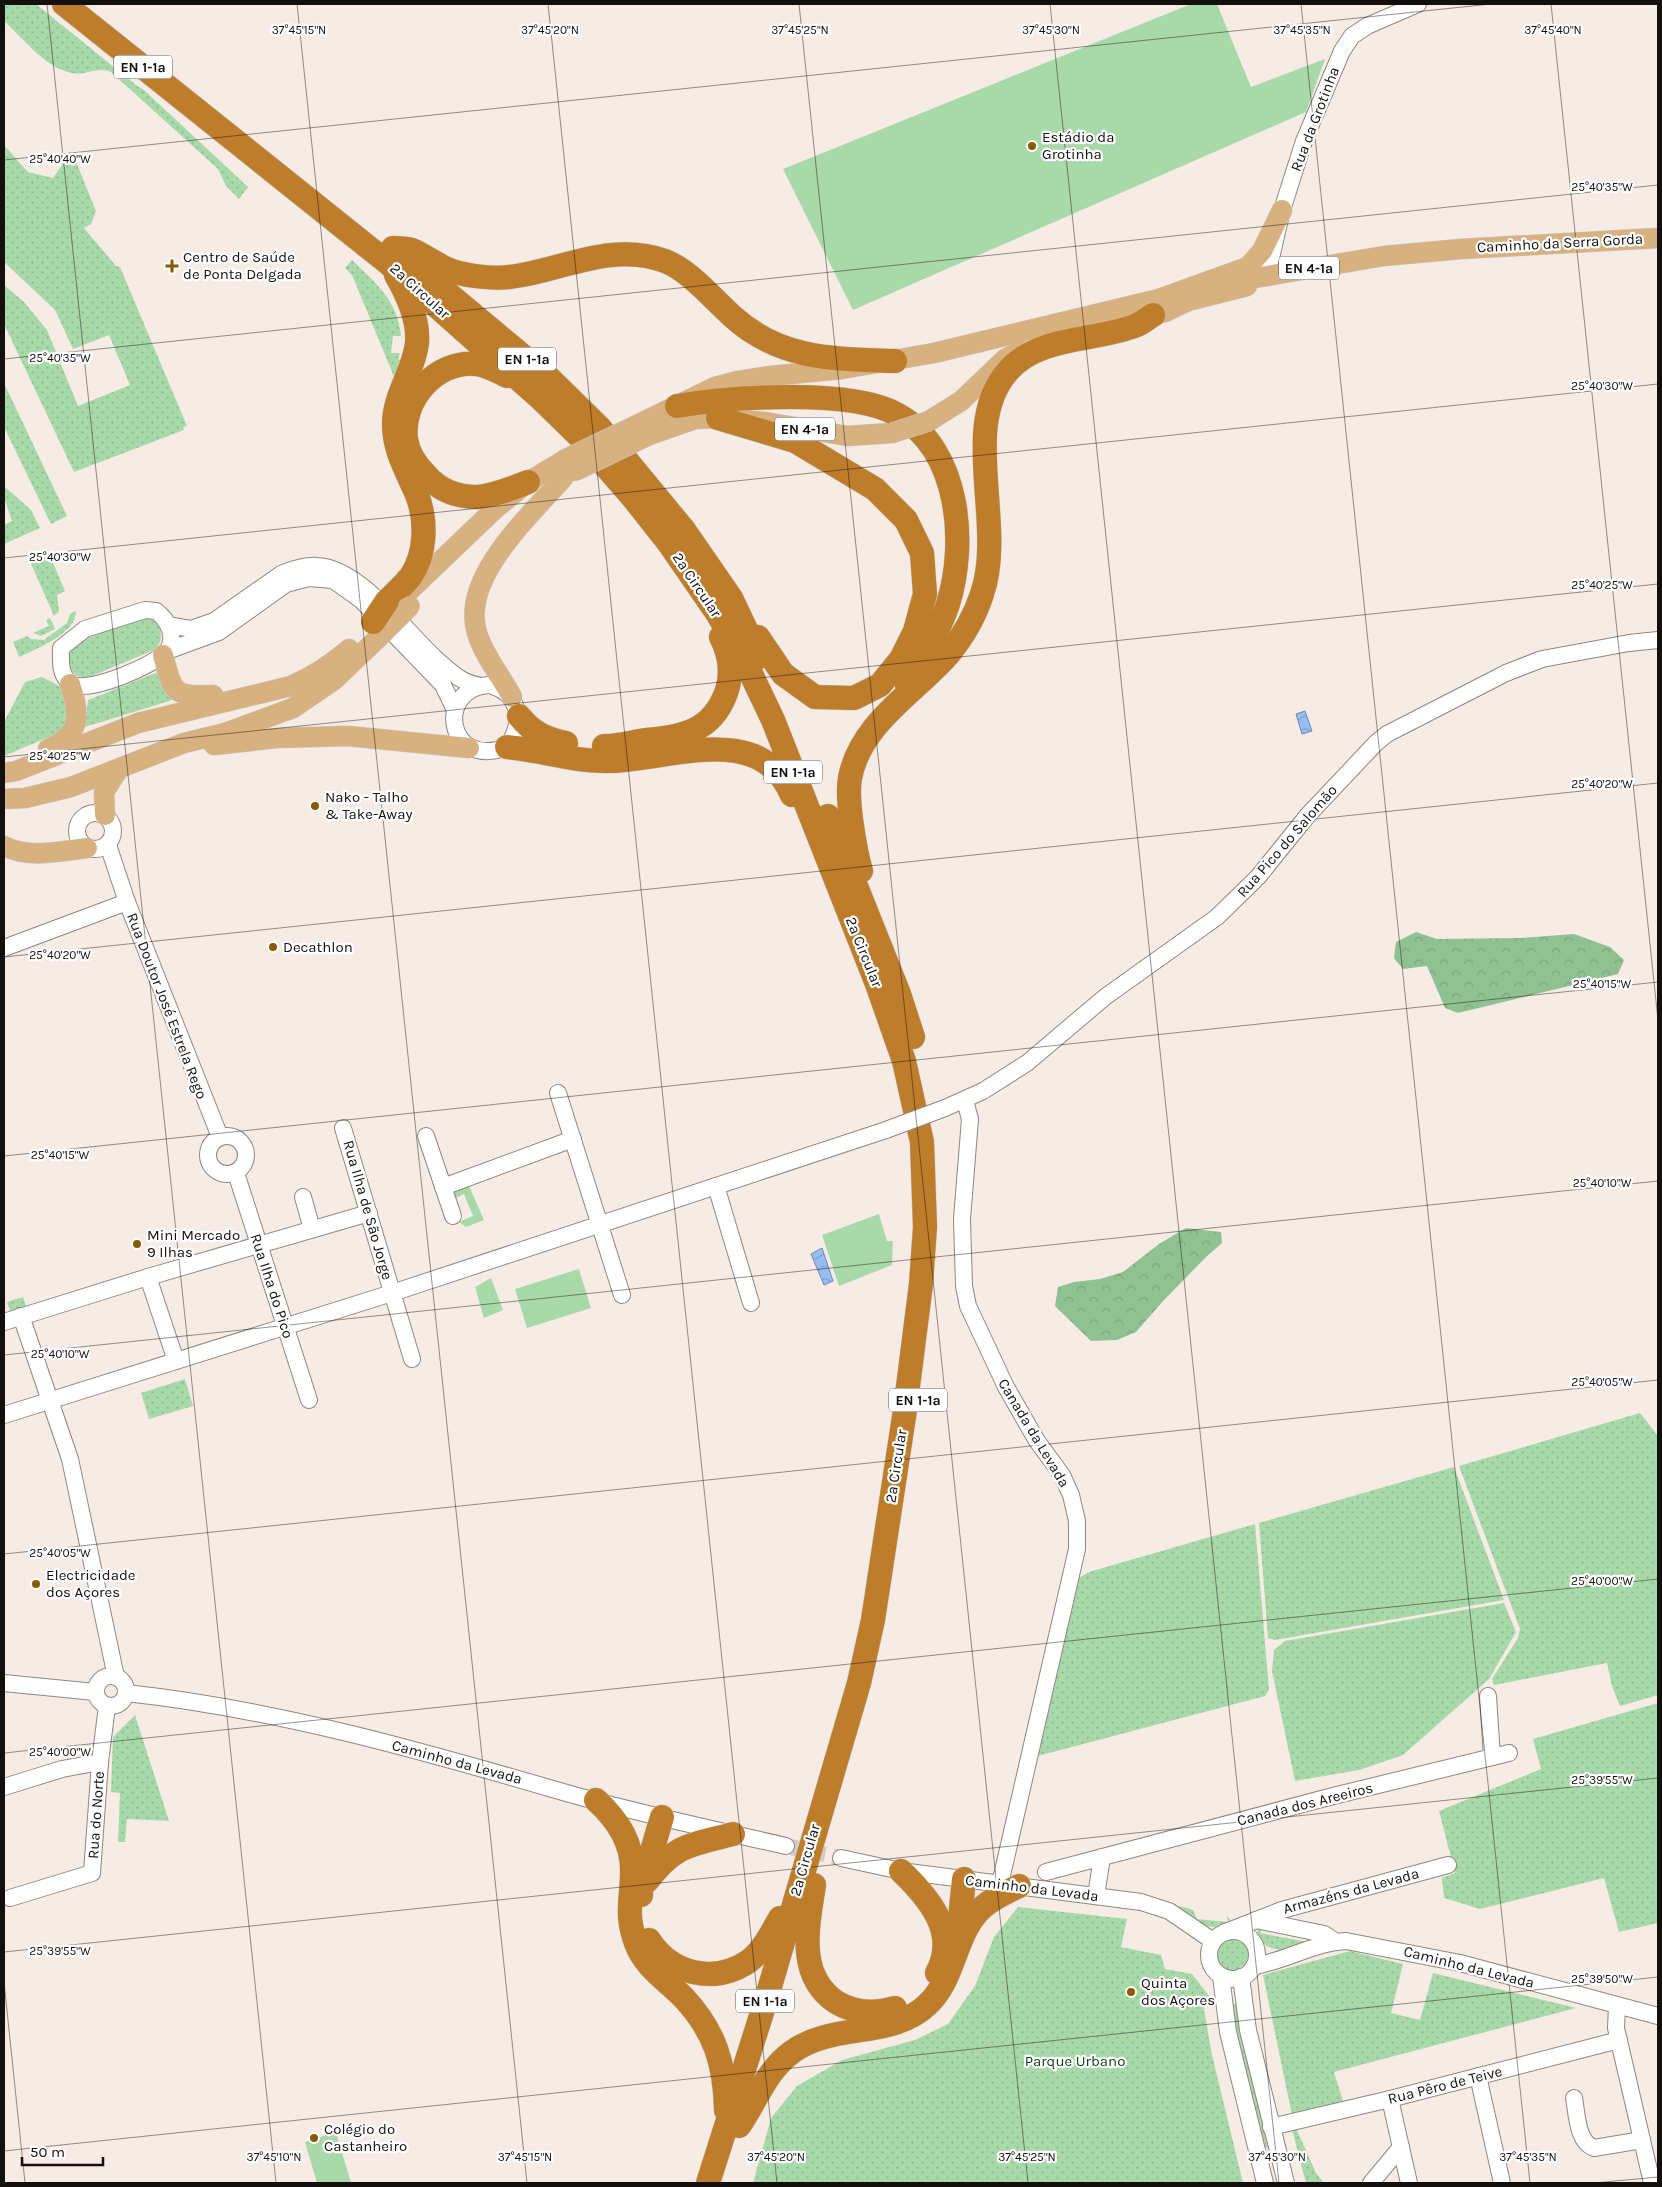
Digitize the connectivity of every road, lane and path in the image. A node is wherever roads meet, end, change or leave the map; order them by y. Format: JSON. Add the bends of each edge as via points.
{"nodes":[{"id":1,"x":64,"y":4,"type":"edge"},
{"id":2,"x":86,"y":4,"type":"edge"},
{"id":3,"x":1418,"y":4,"type":"edge"},
{"id":4,"x":1282,"y":210,"type":"junction"},
{"id":5,"x":1658,"y":238,"type":"edge"},
{"id":6,"x":1461,"y":249,"type":"junction"},
{"id":7,"x":1274,"y":250,"type":"junction"},
{"id":8,"x":391,"y":255,"type":"junction"},
{"id":9,"x":1325,"y":265,"type":"junction"},
{"id":10,"x":1348,"y":271,"type":"junction"},
{"id":11,"x":1267,"y":276,"type":"junction"},
{"id":12,"x":1159,"y":308,"type":"junction"},
{"id":13,"x":895,"y":361,"type":"junction"},
{"id":14,"x":540,"y":398,"type":"junction"},
{"id":15,"x":677,"y":406,"type":"junction"},
{"id":16,"x":718,"y":418,"type":"junction"},
{"id":17,"x":645,"y":429,"type":"junction"},
{"id":18,"x":568,"y":470,"type":"junction"},
{"id":19,"x":528,"y":482,"type":"junction"},
{"id":20,"x":687,"y":571,"type":"junction"},
{"id":21,"x":731,"y":598,"type":"junction"},
{"id":22,"x":400,"y":602,"type":"junction"},
{"id":23,"x":169,"y":625,"type":"junction"},
{"id":24,"x":373,"y":628,"type":"junction"},
{"id":25,"x":1658,"y":640,"type":"edge"},
{"id":26,"x":165,"y":653,"type":"junction"},
{"id":27,"x":70,"y":684,"type":"junction"},
{"id":28,"x":481,"y":686,"type":"junction"},
{"id":29,"x":256,"y":695,"type":"junction"},
{"id":30,"x":516,"y":706,"type":"junction"},
{"id":31,"x":894,"y":708,"type":"junction"},
{"id":32,"x":455,"y":710,"type":"junction"},
{"id":33,"x":507,"y":747,"type":"junction"},
{"id":34,"x":468,"y":748,"type":"junction"},
{"id":35,"x":150,"y":757,"type":"junction"},
{"id":36,"x":4,"y":766,"type":"edge"},
{"id":37,"x":118,"y":770,"type":"junction"},
{"id":38,"x":4,"y":773,"type":"edge"},
{"id":39,"x":4,"y":799,"type":"edge"},
{"id":40,"x":105,"y":815,"type":"junction"},
{"id":41,"x":4,"y":846,"type":"edge"},
{"id":42,"x":97,"y":847,"type":"junction"},
{"id":43,"x":127,"y":902,"type":"junction"},
{"id":44,"x":4,"y":948,"type":"edge"},
{"id":45,"x":864,"y":955,"type":"junction"},
{"id":46,"x":888,"y":968,"type":"junction"},
{"id":47,"x":558,"y":1093,"type":"dead end"},
{"id":48,"x":965,"y":1101,"type":"junction"},
{"id":49,"x":343,"y":1128,"type":"dead end"},
{"id":50,"x":426,"y":1136,"type":"dead end"},
{"id":51,"x":220,"y":1137,"type":"junction"},
{"id":52,"x":573,"y":1139,"type":"junction"},
{"id":53,"x":236,"y":1173,"type":"junction"},
{"id":54,"x":716,"y":1186,"type":"junction"},
{"id":55,"x":443,"y":1187,"type":"junction"},
{"id":56,"x":303,"y":1197,"type":"dead end"},
{"id":57,"x":369,"y":1213,"type":"junction"},
{"id":58,"x":453,"y":1216,"type":"dead end"},
{"id":59,"x":600,"y":1224,"type":"junction"},
{"id":60,"x":312,"y":1229,"type":"junction"},
{"id":61,"x":259,"y":1245,"type":"junction"},
{"id":62,"x":148,"y":1277,"type":"junction"},
{"id":63,"x":392,"y":1293,"type":"junction"},
{"id":64,"x":622,"y":1295,"type":"dead end"},
{"id":65,"x":751,"y":1303,"type":"dead end"},
{"id":66,"x":21,"y":1316,"type":"junction"},
{"id":67,"x":4,"y":1322,"type":"edge"},
{"id":68,"x":285,"y":1326,"type":"junction"},
{"id":69,"x":412,"y":1359,"type":"dead end"},
{"id":70,"x":176,"y":1361,"type":"junction"},
{"id":71,"x":309,"y":1400,"type":"dead end"},
{"id":72,"x":50,"y":1401,"type":"junction"},
{"id":73,"x":4,"y":1415,"type":"edge"},
{"id":74,"x":116,"y":1677,"type":"junction"},
{"id":75,"x":4,"y":1684,"type":"edge"},
{"id":76,"x":95,"y":1692,"type":"junction"},
{"id":77,"x":126,"y":1692,"type":"junction"},
{"id":78,"x":1488,"y":1696,"type":"dead end"},
{"id":79,"x":107,"y":1706,"type":"junction"},
{"id":80,"x":1509,"y":1753,"type":"dead end"},
{"id":81,"x":1492,"y":1757,"type":"junction"},
{"id":82,"x":100,"y":1762,"type":"junction"},
{"id":83,"x":4,"y":1787,"type":"edge"},
{"id":84,"x":596,"y":1800,"type":"junction"},
{"id":85,"x":654,"y":1815,"type":"junction"},
{"id":86,"x":734,"y":1834,"type":"junction"},
{"id":87,"x":786,"y":1846,"type":"tunnel mouth"},
{"id":88,"x":1102,"y":1857,"type":"junction"},
{"id":89,"x":841,"y":1858,"type":"tunnel mouth"},
{"id":90,"x":1448,"y":1865,"type":"dead end"},
{"id":91,"x":901,"y":1871,"type":"junction"},
{"id":92,"x":1046,"y":1872,"type":"dead end"},
{"id":93,"x":958,"y":1878,"type":"junction"},
{"id":94,"x":637,"y":1880,"type":"junction"},
{"id":95,"x":806,"y":1882,"type":"junction"},
{"id":96,"x":1010,"y":1885,"type":"junction"},
{"id":97,"x":1096,"y":1896,"type":"junction"},
{"id":98,"x":10,"y":1898,"type":"dead end"},
{"id":99,"x":1256,"y":1920,"type":"junction"},
{"id":100,"x":1220,"y":1936,"type":"junction"},
{"id":101,"x":1252,"y":1942,"type":"junction"},
{"id":102,"x":1336,"y":1942,"type":"junction"},
{"id":103,"x":1299,"y":1954,"type":"junction"},
{"id":104,"x":950,"y":1956,"type":"junction"},
{"id":105,"x":1254,"y":1966,"type":"junction"},
{"id":106,"x":1222,"y":1976,"type":"junction"},
{"id":107,"x":1242,"y":1977,"type":"junction"},
{"id":108,"x":1617,"y":2006,"type":"junction"},
{"id":109,"x":1658,"y":2016,"type":"edge"},
{"id":110,"x":1619,"y":2040,"type":"junction"},
{"id":111,"x":1478,"y":2076,"type":"junction"},
{"id":112,"x":1574,"y":2098,"type":"dead end"},
{"id":113,"x":1390,"y":2099,"type":"junction"},
{"id":114,"x":733,"y":2124,"type":"junction"},
{"id":115,"x":1271,"y":2127,"type":"junction"},
{"id":116,"x":1642,"y":2140,"type":"junction"},
{"id":117,"x":1401,"y":2147,"type":"junction"},
{"id":118,"x":708,"y":2183,"type":"edge"},
{"id":119,"x":723,"y":2183,"type":"edge"},
{"id":120,"x":1265,"y":2183,"type":"edge"},
{"id":121,"x":1286,"y":2183,"type":"edge"},
{"id":122,"x":1371,"y":2183,"type":"edge"},
{"id":123,"x":1409,"y":2183,"type":"edge"},
{"id":124,"x":1502,"y":2183,"type":"edge"},
{"id":125,"x":1652,"y":2183,"type":"edge"}],
"edges":[{"from":1,"to":8,"type":"highway","name":"2ª Circular","number":"EN 1-1ª"},
{"from":2,"to":8,"type":"highway","name":"2ª Circular","number":"EN 1-1ª"},
{"from":3,"to":4,"type":"street","name":"Rua da Grotinha","via":[[1367,26],[1352,36],[1342,51],[1304,141]]},
{"from":4,"to":7,"type":"street","name":"Rua da Grotinha"},
{"from":4,"to":12,"type":"main road","via":[[1262,251],[1248,267]]},
{"from":5,"to":6,"type":"main road","name":"Caminho da Serra Gorda","number":"EN 4-1ª"},
{"from":6,"to":9,"type":"main road","name":"Caminho da Serra Gorda","number":"EN 4-1ª"},
{"from":6,"to":10,"type":"main road","name":"Caminho da Serra Gorda","number":"EN 4-1ª"},
{"from":7,"to":9,"type":"main road","via":[[1289,264]]},
{"from":7,"to":11,"type":"street","name":"Rua da Grotinha"},
{"from":8,"to":13,"type":"highway","via":[[411,250],[452,271],[507,277],[605,255],[641,255],[666,261],[693,280],[751,332],[781,348],[840,359]]},
{"from":8,"to":14,"type":"highway","name":"2ª Circular","number":"EN 1-1ª"},
{"from":8,"to":21,"type":"highway","name":"2ª Circular","number":"EN 1-1ª","via":[[549,378],[599,427],[684,530]]},
{"from":8,"to":22,"type":"highway","via":[[406,292],[417,343],[398,395],[395,444],[418,498],[423,538],[420,557]]},
{"from":9,"to":11,"type":"main road","name":"Caminho da Serra Gorda","number":"EN 4-1ª"},
{"from":10,"to":11,"type":"main road","via":[[1286,278]]},
{"from":10,"to":12,"type":"main road","name":"Caminho da Serra Gorda","number":"EN 4-1ª"},
{"from":11,"to":12,"type":"main road","name":"Caminho da Serra Gorda","number":"EN 4-1ª"},
{"from":12,"to":13,"type":"main road","number":"EN 4-1ª"},
{"from":12,"to":16,"type":"main road","number":"EN 4-1ª","bridge":true,"via":[[1022,350],[1005,359],[961,401],[929,422],[892,433],[846,436],[765,422]]},
{"from":12,"to":31,"type":"highway","via":[[1137,325],[1044,348],[1024,357],[1008,370],[993,390],[984,424],[991,540],[983,593],[971,621],[947,656]]},
{"from":13,"to":15,"type":"main road","number":"EN 4-1ª","via":[[738,381],[715,387]]},
{"from":14,"to":19,"type":"highway","via":[[490,367],[460,365],[448,368],[421,388],[406,427],[410,453],[433,483],[444,490],[478,497]]},
{"from":14,"to":20,"type":"highway","name":"2ª Circular","number":"EN 1-1ª","via":[[581,438],[634,499]]},
{"from":15,"to":17,"type":"main road","number":"EN 4-1ª"},
{"from":15,"to":31,"type":"highway","via":[[751,398],[865,402],[899,415],[931,447],[943,466],[952,497],[956,561],[944,612]]},
{"from":16,"to":17,"type":"main road","number":"EN 4-1ª"},
{"from":16,"to":21,"type":"highway","via":[[795,441],[875,489],[906,520],[922,553],[925,594],[916,631],[901,659],[880,685],[854,698],[815,697],[783,674]]},
{"from":17,"to":18,"type":"main road","number":"EN 4-1ª","bridge":true},
{"from":18,"to":19,"type":"main road","number":"EN 4-1ª"},
{"from":18,"to":22,"type":"main road","number":"EN 4-1ª"},
{"from":18,"to":30,"type":"main road","via":[[504,546],[477,592],[474,621],[477,636]]},
{"from":19,"to":22,"type":"main road","number":"EN 4-1ª","via":[[496,508]]},
{"from":20,"to":30,"type":"highway","via":[[724,642],[729,659],[731,679],[720,708],[710,720],[681,736],[666,740],[581,746],[553,741],[535,733]]},
{"from":20,"to":45,"type":"highway","name":"2ª Circular","number":"EN 1-1ª","via":[[744,658],[773,720]]},
{"from":21,"to":46,"type":"highway","name":"2ª Circular","number":"EN 1-1ª","via":[[786,713]]},
{"from":22,"to":24,"type":"highway","bridge":true},
{"from":23,"to":26,"type":"street","via":[[171,643]]},
{"from":23,"to":27,"type":"street","via":[[156,611],[145,610],[100,623],[76,635],[62,648],[62,670]]},
{"from":23,"to":28,"type":"street","via":[[191,629],[214,621],[281,574],[318,566],[346,574],[369,591],[453,675],[467,684]]},
{"from":24,"to":29,"type":"main road","via":[[314,676]]},
{"from":24,"to":35,"type":"main road","via":[[334,680],[293,708]]},
{"from":25,"to":48,"type":"street","name":"Rua Pico do Salomão","via":[[1629,642],[1542,659],[1506,673],[1387,734],[1308,815],[1258,877],[1217,916],[1105,997],[1027,1063]]},
{"from":26,"to":27,"type":"street","via":[[103,684],[81,688]]},
{"from":26,"to":29,"type":"main road","via":[[170,680],[178,692],[188,696],[249,690]]},
{"from":26,"to":32,"type":"street","via":[[219,632],[286,584],[309,578],[333,580],[361,600],[443,685]]},
{"from":27,"to":36,"type":"main road","via":[[77,716],[70,735],[59,744]]},
{"from":28,"to":30,"type":"street","via":[[498,688]]},
{"from":28,"to":32,"type":"street","via":[[464,694]]},
{"from":29,"to":38,"type":"main road","via":[[138,722]]},
{"from":30,"to":33,"type":"street","via":[[515,736]]},
{"from":31,"to":46,"type":"highway","via":[[864,741],[849,779],[858,863]]},
{"from":32,"to":34,"type":"street","via":[[454,727]]},
{"from":33,"to":34,"type":"street","via":[[487,752]]},
{"from":33,"to":45,"type":"highway","via":[[608,761],[728,749],[762,760],[788,786],[852,937]]},
{"from":34,"to":35,"type":"main road","via":[[348,736],[277,738]]},
{"from":35,"to":37,"type":"main road"},
{"from":37,"to":39,"type":"main road","via":[[71,787],[25,798]]},
{"from":37,"to":40,"type":"main road","via":[[104,792]]},
{"from":40,"to":42,"type":"street","via":[[114,832]]},
{"from":40,"to":42,"type":"street","via":[[91,813],[79,822],[78,837]]},
{"from":41,"to":42,"type":"main road","via":[[34,853]]},
{"from":42,"to":43,"type":"street","name":"Rua Doutor José Estrela Rego","via":[[117,874]]},
{"from":43,"to":44,"type":"street"},
{"from":43,"to":51,"type":"street","name":"Rua Doutor José Estrela Rego"},
{"from":45,"to":95,"type":"highway","name":"2ª Circular","number":"EN 1-1ª","via":[[904,1061],[922,1142],[925,1227],[921,1284],[873,1620]]},
{"from":46,"to":95,"type":"highway","name":"2ª Circular","number":"EN 1-1ª","via":[[932,1104],[939,1184],[937,1267],[886,1623],[873,1685]]},
{"from":47,"to":52,"type":"street"},
{"from":48,"to":54,"type":"street","name":"Rua Pico do Salomão","bridge":true},
{"from":48,"to":96,"type":"street","name":"Canada da Levada","via":[[970,1119],[962,1219],[964,1286],[968,1306],[1006,1387],[1037,1441],[1062,1475],[1070,1495],[1078,1535]]},
{"from":49,"to":57,"type":"street","name":"Rua Ilha de São Jorge"},
{"from":50,"to":55,"type":"street"},
{"from":51,"to":53,"type":"street","via":[[232,1137],[243,1144],[246,1159]]},
{"from":51,"to":53,"type":"street","via":[[210,1145],[209,1164],[224,1175]]},
{"from":52,"to":55,"type":"street"},
{"from":52,"to":59,"type":"street"},
{"from":53,"to":61,"type":"street","name":"Rua Ilha do Pico"},
{"from":54,"to":59,"type":"street","name":"Rua Pico do Salomão"},
{"from":54,"to":65,"type":"street"},
{"from":55,"to":58,"type":"street"},
{"from":56,"to":60,"type":"street"},
{"from":57,"to":60,"type":"street"},
{"from":57,"to":63,"type":"street","name":"Rua Ilha de São Jorge"},
{"from":59,"to":63,"type":"street","name":"Rua Pico do Salomão"},
{"from":59,"to":64,"type":"street"},
{"from":60,"to":61,"type":"street"},
{"from":61,"to":62,"type":"street"},
{"from":61,"to":68,"type":"street","name":"Rua Ilha do Pico"},
{"from":62,"to":66,"type":"street"},
{"from":62,"to":70,"type":"street"},
{"from":63,"to":68,"type":"street","name":"Rua Pico do Salomão"},
{"from":63,"to":69,"type":"street","name":"Rua Ilha de São Jorge"},
{"from":66,"to":67,"type":"street"},
{"from":66,"to":72,"type":"street"},
{"from":68,"to":70,"type":"street","name":"Rua Pico do Salomão"},
{"from":68,"to":71,"type":"street","name":"Rua Ilha do Pico"},
{"from":70,"to":72,"type":"street","name":"Rua Pico do Salomão"},
{"from":72,"to":73,"type":"street","name":"Rua Pico do Salomão"},
{"from":72,"to":74,"type":"street","via":[[70,1459]]},
{"from":74,"to":76,"type":"street","via":[[103,1678]]},
{"from":74,"to":77,"type":"street"},
{"from":75,"to":76,"type":"street"},
{"from":76,"to":79,"type":"street","via":[[99,1701]]},
{"from":77,"to":79,"type":"street","via":[[119,1704]]},
{"from":77,"to":84,"type":"street","name":"Caminho da Levada","via":[[272,1714]]},
{"from":78,"to":81,"type":"street"},
{"from":79,"to":82,"type":"street"},
{"from":80,"to":81,"type":"street","name":"Canada dos Areeiros"},
{"from":81,"to":88,"type":"street","name":"Canada dos Areeiros"},
{"from":82,"to":83,"type":"street","via":[[62,1769]]},
{"from":82,"to":98,"type":"street","name":"Rua do Norte","via":[[92,1873]]},
{"from":84,"to":85,"type":"street","name":"Caminho da Levada"},
{"from":84,"to":94,"type":"highway","via":[[623,1831]]},
{"from":85,"to":86,"type":"street","name":"Caminho da Levada"},
{"from":85,"to":94,"type":"highway"},
{"from":86,"to":87,"type":"street","name":"Caminho da Levada"},
{"from":86,"to":94,"type":"highway","via":[[678,1849]]},
{"from":88,"to":92,"type":"street","name":"Canada dos Areeiros"},
{"from":88,"to":97,"type":"street"},
{"from":89,"to":91,"type":"street","name":"Caminho da Levada"},
{"from":90,"to":99,"type":"street","name":"Armazéns da Levada"},
{"from":91,"to":93,"type":"street","name":"Caminho da Levada"},
{"from":91,"to":104,"type":"highway","via":[[930,1901],[938,1915]]},
{"from":93,"to":96,"type":"street","name":"Caminho da Levada"},
{"from":93,"to":104,"type":"highway"},
{"from":94,"to":95,"type":"highway","via":[[642,1921],[655,1950],[679,1968],[705,1974],[737,1968],[750,1960],[764,1946]]},
{"from":94,"to":114,"type":"highway","via":[[629,1892],[630,1924],[636,1945],[663,1980],[704,2021],[717,2047]]},
{"from":95,"to":104,"type":"highway","via":[[810,1971],[830,1998],[846,2008],[882,2012],[902,2006],[930,1986]]},
{"from":95,"to":114,"type":"highway","name":"2ª Circular","number":"EN 1-1ª","via":[[780,2004]]},
{"from":96,"to":97,"type":"street","name":"Caminho da Levada"},
{"from":96,"to":104,"type":"highway","via":[[982,1907]]},
{"from":97,"to":100,"type":"street","name":"Caminho da Levada","via":[[1160,1907]]},
{"from":99,"to":100,"type":"street","name":"Armazéns da Levada"},
{"from":99,"to":101,"type":"street"},
{"from":99,"to":102,"type":"street","name":"Caminho da Levada","via":[[1324,1934]]},
{"from":100,"to":101,"type":"street","via":[[1234,1930]]},
{"from":100,"to":106,"type":"street","via":[[1210,1947],[1210,1960]]},
{"from":101,"to":103,"type":"street","name":"Caminho da Levada","via":[[1270,1953]]},
{"from":101,"to":105,"type":"street"},
{"from":102,"to":103,"type":"street","name":"Caminho da Levada"},
{"from":102,"to":108,"type":"street","name":"Caminho da Levada","via":[[1374,1945],[1460,1963]]},
{"from":103,"to":105,"type":"street","name":"Caminho da Levada"},
{"from":104,"to":114,"type":"highway","via":[[948,1977],[926,2007],[908,2018],[883,2026],[820,2037],[793,2052],[776,2067]]},
{"from":105,"to":107,"type":"street"},
{"from":106,"to":107,"type":"street"},
{"from":106,"to":120,"type":"street","via":[[1228,2032]]},
{"from":107,"to":115,"type":"street","via":[[1248,2030]]},
{"from":108,"to":109,"type":"street","name":"Caminho da Levada"},
{"from":108,"to":110,"type":"street"},
{"from":110,"to":111,"type":"street","name":"Rua Pêro de Teive"},
{"from":110,"to":116,"type":"street"},
{"from":111,"to":113,"type":"street","name":"Rua Pêro de Teive"},
{"from":111,"to":124,"type":"street"},
{"from":112,"to":116,"type":"street","via":[[1586,2145],[1594,2148]]},
{"from":113,"to":115,"type":"street","name":"Rua Pêro de Teive"},
{"from":113,"to":117,"type":"street"},
{"from":114,"to":118,"type":"highway","name":"2ª Circular","number":"EN 1-1ª"},
{"from":114,"to":119,"type":"highway","name":"2ª Circular","number":"EN 1-1ª"},
{"from":115,"to":121,"type":"street"},
{"from":116,"to":125,"type":"street"},
{"from":117,"to":122,"type":"street"},
{"from":117,"to":123,"type":"street"}]}
